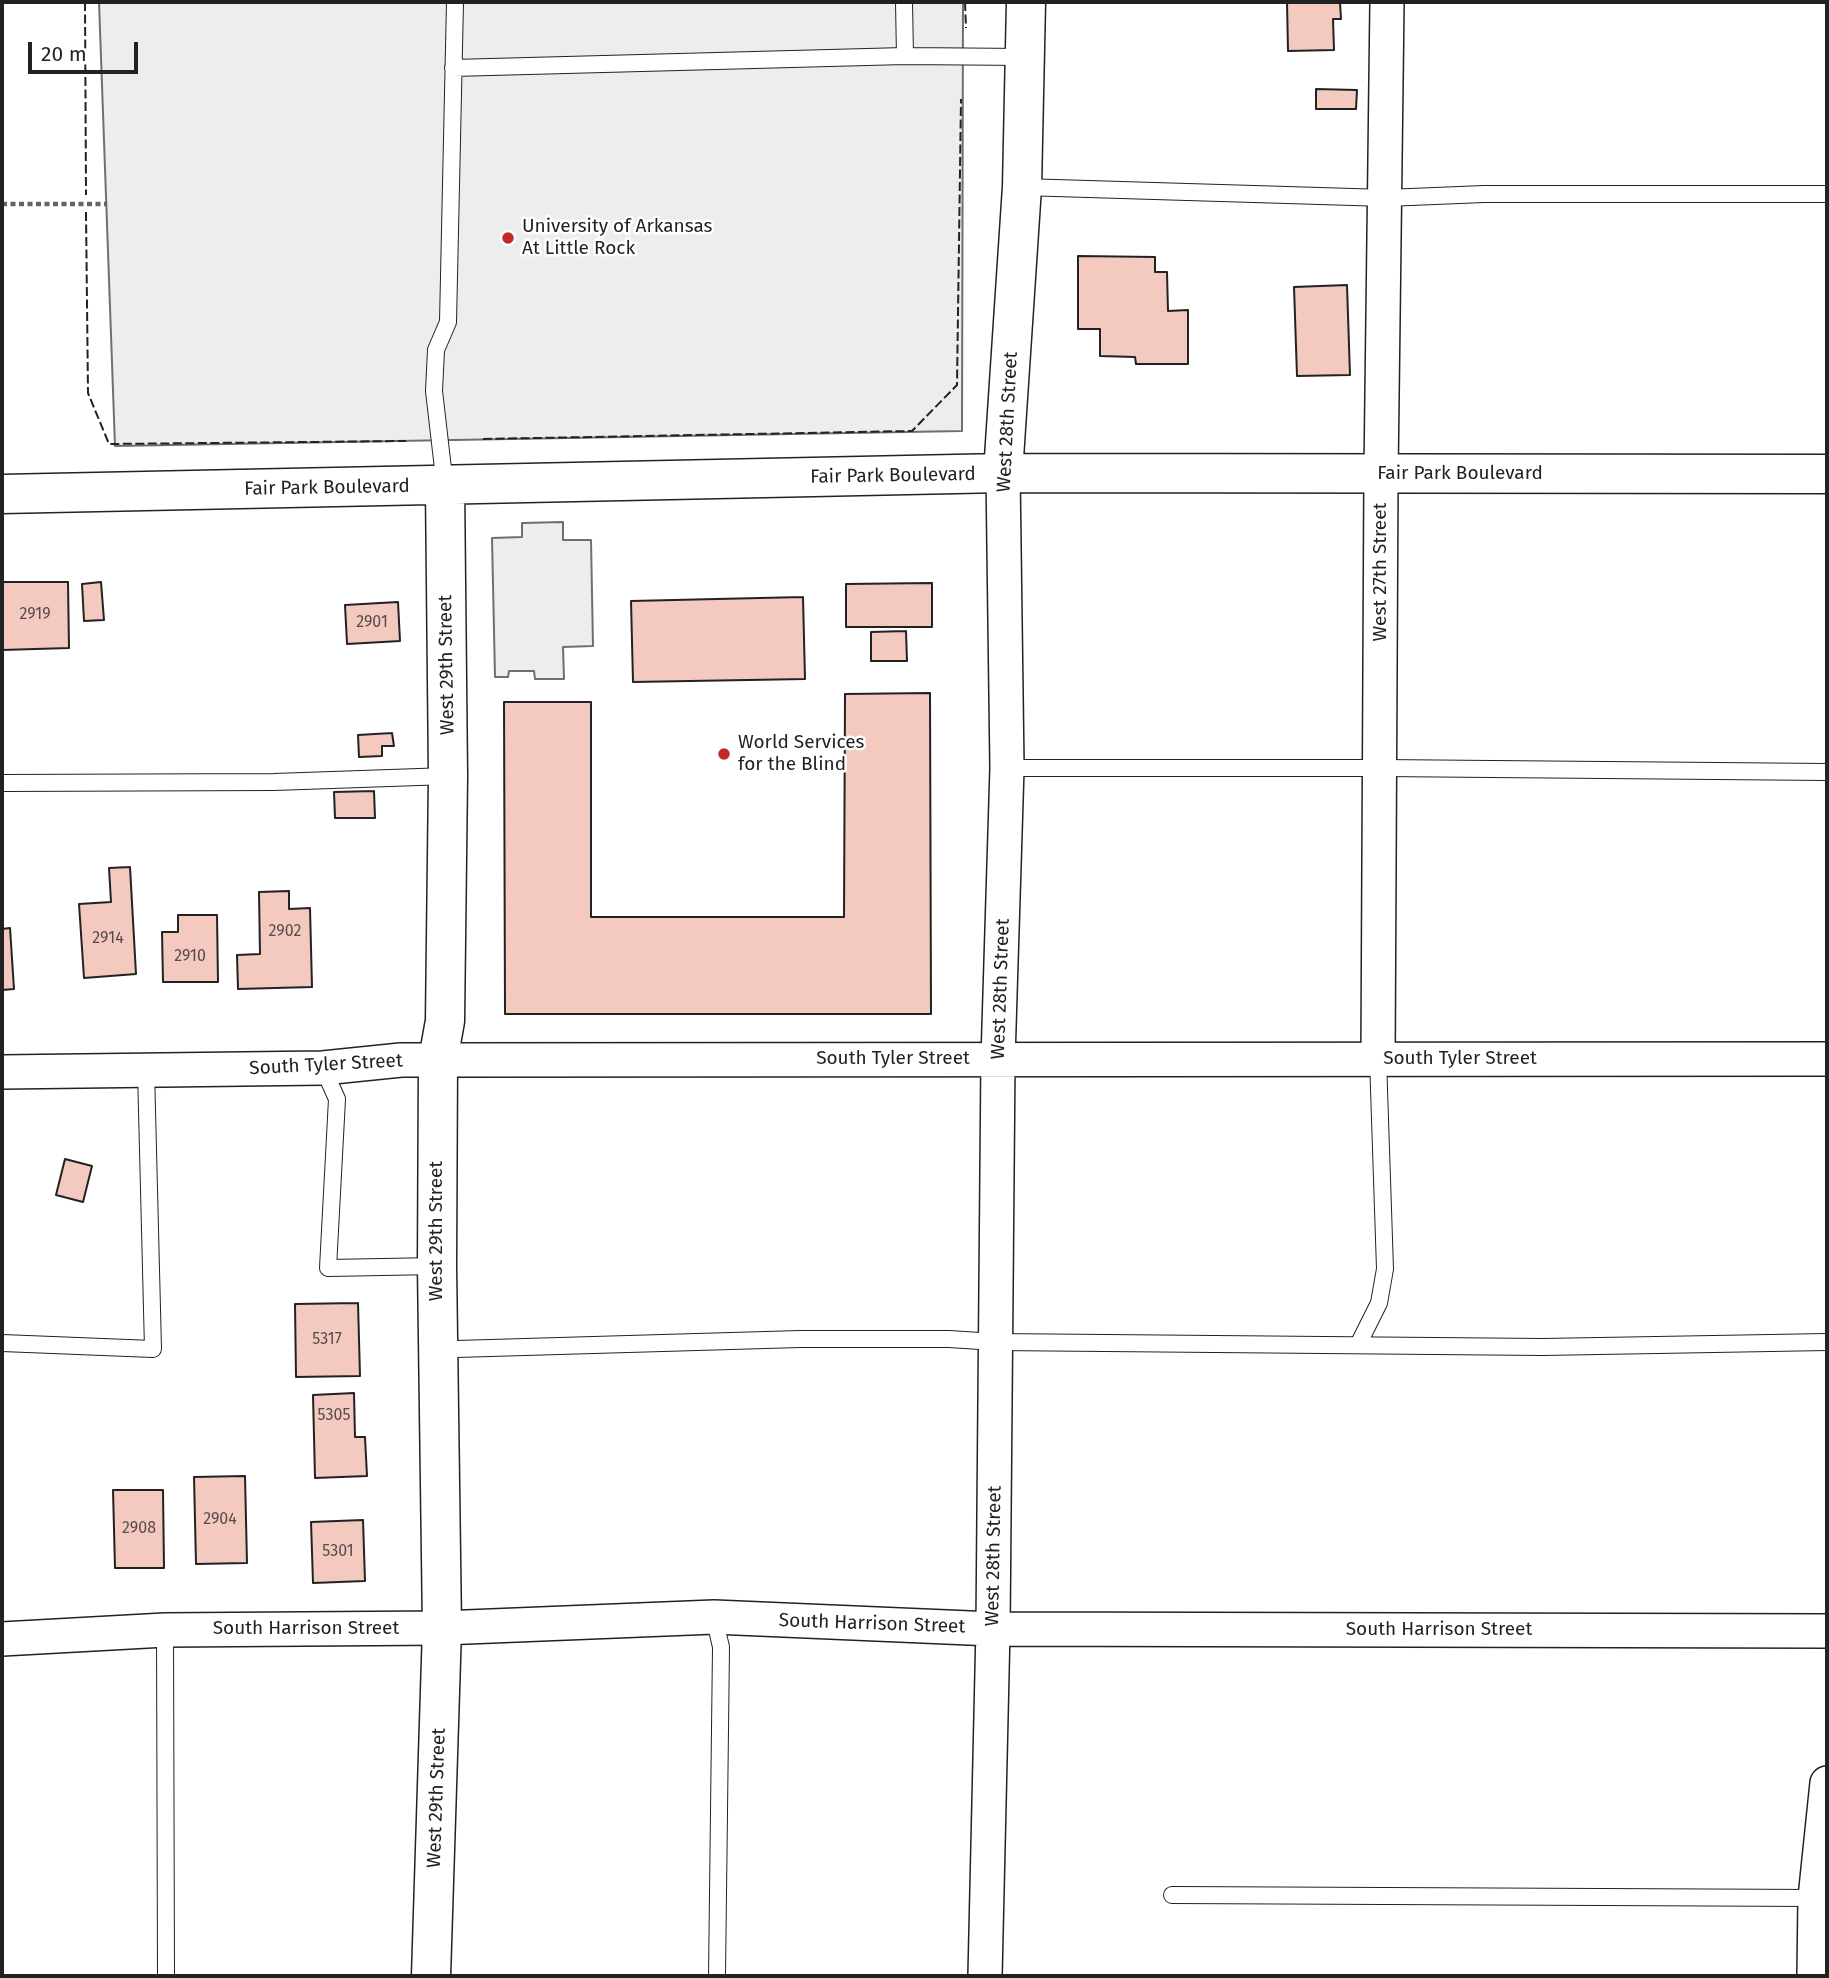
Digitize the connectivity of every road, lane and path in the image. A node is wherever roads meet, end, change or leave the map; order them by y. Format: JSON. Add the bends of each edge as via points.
{"nodes":[{"id":1,"x":454,"y":2,"type":"edge"},
{"id":2,"x":904,"y":2,"type":"edge"},
{"id":3,"x":1026,"y":2,"type":"edge"},
{"id":4,"x":1387,"y":2,"type":"edge"},
{"id":5,"x":905,"y":56,"type":"junction"},
{"id":6,"x":1025,"y":57,"type":"junction"},
{"id":7,"x":453,"y":68,"type":"junction"},
{"id":8,"x":1022,"y":187,"type":"junction"},
{"id":9,"x":1827,"y":194,"type":"edge"},
{"id":10,"x":1386,"y":198,"type":"junction"},
{"id":11,"x":2,"y":204,"type":"edge"},
{"id":12,"x":107,"y":204,"type":"dead end"},
{"id":13,"x":1003,"y":473,"type":"junction"},
{"id":14,"x":1381,"y":474,"type":"junction"},
{"id":15,"x":1827,"y":474,"type":"edge"},
{"id":16,"x":445,"y":486,"type":"junction"},
{"id":17,"x":2,"y":494,"type":"edge"},
{"id":18,"x":1007,"y":768,"type":"junction"},
{"id":19,"x":1381,"y":768,"type":"junction"},
{"id":20,"x":1827,"y":772,"type":"edge"},
{"id":21,"x":448,"y":776,"type":"junction"},
{"id":22,"x":2,"y":783,"type":"edge"},
{"id":23,"x":999,"y":1059,"type":"junction"},
{"id":24,"x":1378,"y":1059,"type":"junction"},
{"id":25,"x":1827,"y":1059,"type":"edge"},
{"id":26,"x":438,"y":1060,"type":"junction"},
{"id":27,"x":323,"y":1068,"type":"junction"},
{"id":28,"x":146,"y":1070,"type":"junction"},
{"id":29,"x":2,"y":1072,"type":"edge"},
{"id":30,"x":437,"y":1266,"type":"junction"},
{"id":31,"x":996,"y":1342,"type":"junction"},
{"id":32,"x":1827,"y":1342,"type":"edge"},
{"id":33,"x":2,"y":1343,"type":"edge"},
{"id":34,"x":438,"y":1344,"type":"junction"},
{"id":35,"x":1358,"y":1345,"type":"junction"},
{"id":36,"x":714,"y":1617,"type":"junction"},
{"id":37,"x":442,"y":1628,"type":"junction"},
{"id":38,"x":993,"y":1629,"type":"junction"},
{"id":39,"x":165,"y":1630,"type":"junction"},
{"id":40,"x":1827,"y":1631,"type":"edge"},
{"id":41,"x":2,"y":1639,"type":"edge"},
{"id":42,"x":1827,"y":1783,"type":"edge"},
{"id":43,"x":1172,"y":1895,"type":"dead end"},
{"id":44,"x":1815,"y":1898,"type":"junction"},
{"id":45,"x":166,"y":1976,"type":"edge"},
{"id":46,"x":431,"y":1976,"type":"edge"},
{"id":47,"x":717,"y":1976,"type":"edge"},
{"id":48,"x":985,"y":1976,"type":"edge"},
{"id":49,"x":1814,"y":1976,"type":"edge"}],
"edges":[{"from":1,"to":7,"type":"lane"},
{"from":2,"to":5,"type":"lane"},
{"from":3,"to":6,"type":"street","name":"West 28th Street"},
{"from":4,"to":10,"type":"street","name":"West 27th Street"},
{"from":5,"to":6,"type":"lane"},
{"from":5,"to":7,"type":"lane"},
{"from":6,"to":8,"type":"street","name":"West 28th Street"},
{"from":7,"to":16,"type":"lane","via":[[448,322],[436,350],[435,391]]},
{"from":8,"to":10,"type":"lane"},
{"from":8,"to":13,"type":"street","name":"West 28th Street"},
{"from":9,"to":10,"type":"lane"},
{"from":10,"to":14,"type":"street","name":"West 27th Street"},
{"from":11,"to":12,"type":"path"},
{"from":13,"to":14,"type":"street","name":"Fair Park Boulevard"},
{"from":13,"to":16,"type":"street","name":"Fair Park Boulevard"},
{"from":13,"to":18,"type":"street","name":"West 28th Street"},
{"from":14,"to":15,"type":"street","name":"Fair Park Boulevard"},
{"from":14,"to":19,"type":"street","name":"West 27th Street"},
{"from":16,"to":17,"type":"street","name":"Fair Park Boulevard"},
{"from":16,"to":21,"type":"street","name":"West 29th Street"},
{"from":18,"to":19,"type":"lane"},
{"from":18,"to":23,"type":"street","name":"West 28th Street"},
{"from":19,"to":20,"type":"lane"},
{"from":19,"to":24,"type":"street","name":"West 27th Street"},
{"from":21,"to":22,"type":"lane"},
{"from":21,"to":26,"type":"street","name":"West 29th Street","via":[[446,1021]]},
{"from":23,"to":24,"type":"street","name":"South Tyler Street"},
{"from":23,"to":26,"type":"street","name":"South Tyler Street"},
{"from":23,"to":31,"type":"street","name":"West 28th Street"},
{"from":24,"to":25,"type":"street","name":"South Tyler Street"},
{"from":24,"to":35,"type":"lane","via":[[1384,1269],[1379,1303]]},
{"from":26,"to":27,"type":"street","name":"South Tyler Street"},
{"from":26,"to":30,"type":"street","name":"West 29th Street"},
{"from":27,"to":28,"type":"street","name":"South Tyler Street"},
{"from":27,"to":30,"type":"lane","via":[[337,1099],[328,1268]]},
{"from":28,"to":29,"type":"street","name":"South Tyler Street"},
{"from":28,"to":33,"type":"lane","via":[[152,1349]]},
{"from":30,"to":34,"type":"street","name":"West 29th Street"},
{"from":31,"to":34,"type":"lane","via":[[800,1339],[456,1349]]},
{"from":31,"to":35,"type":"lane"},
{"from":31,"to":38,"type":"street","name":"West 28th Street"},
{"from":32,"to":35,"type":"lane"},
{"from":34,"to":37,"type":"street","name":"West 29th Street"},
{"from":36,"to":37,"type":"street","name":"South Harrison Street"},
{"from":36,"to":38,"type":"street","name":"South Harrison Street"},
{"from":36,"to":47,"type":"lane","via":[[721,1647]]},
{"from":37,"to":39,"type":"street","name":"South Harrison Street"},
{"from":37,"to":46,"type":"street","name":"West 29th Street"},
{"from":38,"to":40,"type":"street","name":"South Harrison Street"},
{"from":38,"to":48,"type":"street","name":"West 28th Street"},
{"from":39,"to":41,"type":"street","name":"South Harrison Street"},
{"from":39,"to":45,"type":"lane"},
{"from":42,"to":44,"type":"street"},
{"from":43,"to":44,"type":"lane"},
{"from":44,"to":49,"type":"street"}]}
